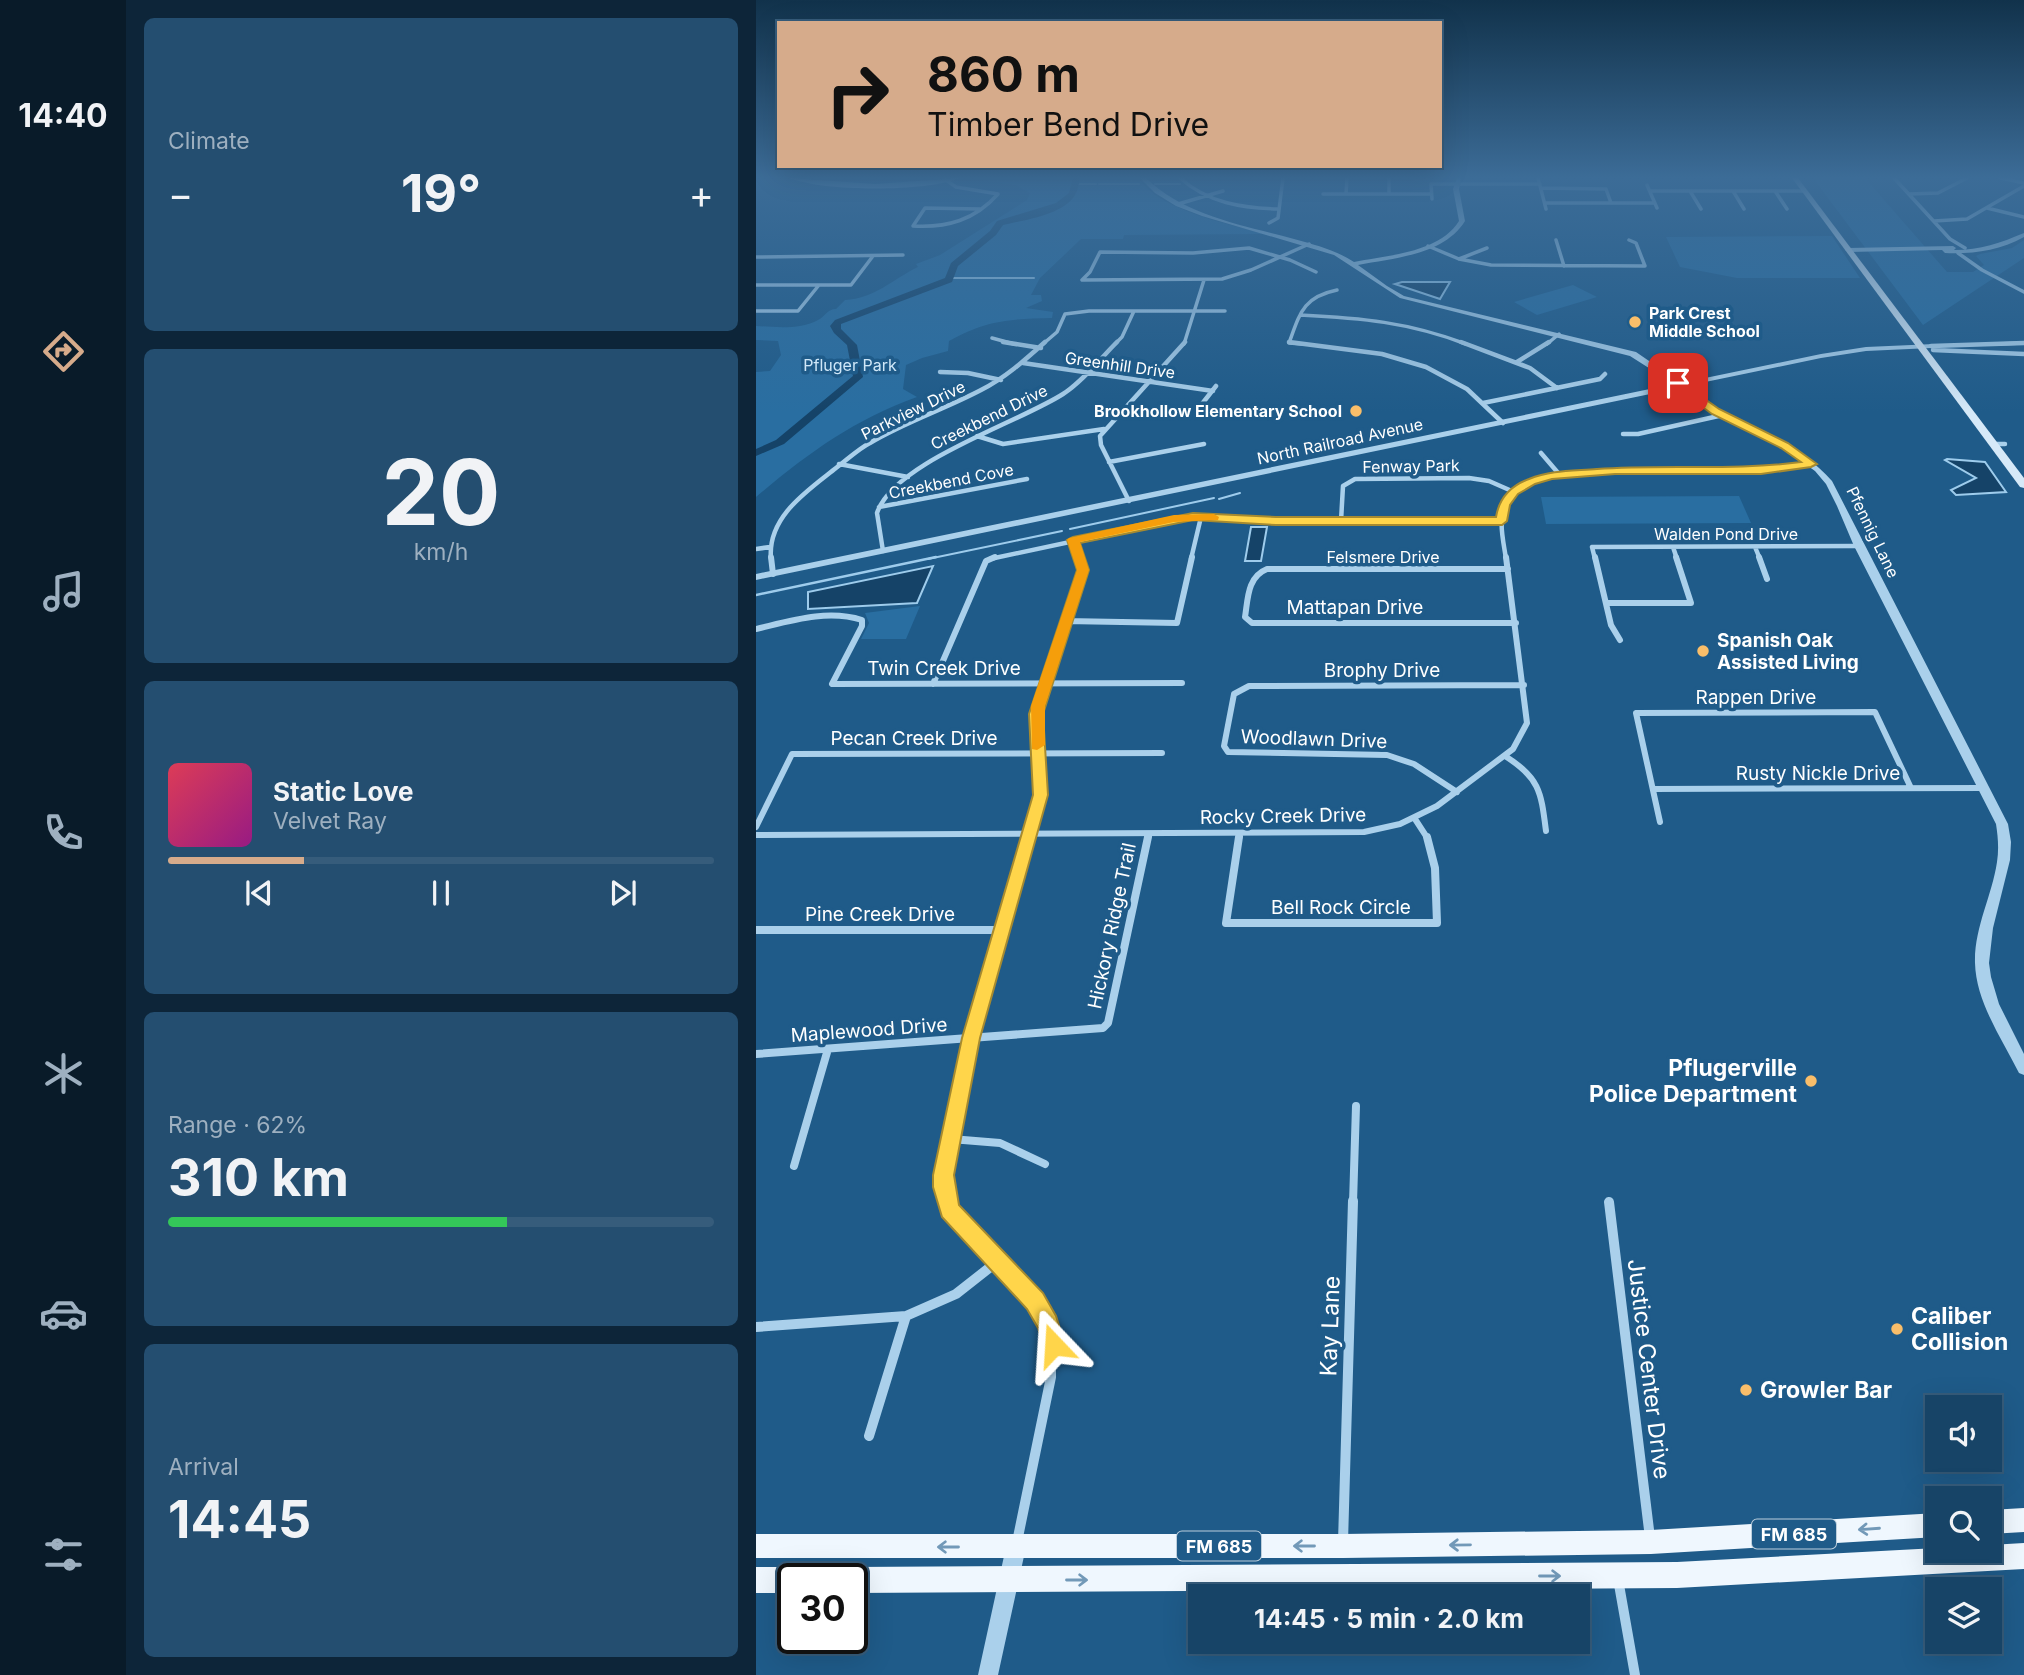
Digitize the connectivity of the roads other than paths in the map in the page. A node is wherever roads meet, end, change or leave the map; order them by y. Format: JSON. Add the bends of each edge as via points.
{"nodes":[{"id":1,"x":853,"y":256,"type":"edge"},
{"id":2,"x":873,"y":256,"type":"edge"},
{"id":3,"x":1098,"y":256,"type":"edge"},
{"id":4,"x":1278,"y":256,"type":"edge"},
{"id":5,"x":1337,"y":256,"type":"edge"},
{"id":6,"x":1386,"y":256,"type":"edge"},
{"id":7,"x":1451,"y":256,"type":"edge"},
{"id":8,"x":1465,"y":256,"type":"edge"},
{"id":9,"x":1561,"y":256,"type":"edge"},
{"id":10,"x":1641,"y":256,"type":"edge"},
{"id":11,"x":1857,"y":256,"type":"edge"},
{"id":12,"x":1967,"y":256,"type":"edge"},
{"id":13,"x":1968,"y":256,"type":"edge"},
{"id":14,"x":756,"y":257,"type":"edge"},
{"id":15,"x":1281,"y":257,"type":"junction"},
{"id":16,"x":1458,"y":259,"type":"junction"},
{"id":17,"x":1355,"y":264,"type":"junction"},
{"id":18,"x":1564,"y":266,"type":"junction"},
{"id":19,"x":1978,"y":267,"type":"junction"},
{"id":20,"x":1316,"y":272,"type":"dead end"},
{"id":21,"x":1204,"y":280,"type":"junction"},
{"id":22,"x":756,"y":285,"type":"edge"},
{"id":23,"x":819,"y":285,"type":"junction"},
{"id":24,"x":1337,"y":290,"type":"dead end"},
{"id":25,"x":2024,"y":292,"type":"edge"},
{"id":26,"x":756,"y":311,"type":"edge"},
{"id":27,"x":1134,"y":311,"type":"junction"},
{"id":28,"x":1195,"y":311,"type":"junction"},
{"id":29,"x":1225,"y":311,"type":"dead end"},
{"id":30,"x":1300,"y":315,"type":"junction"},
{"id":31,"x":1559,"y":334,"type":"junction"},
{"id":32,"x":992,"y":338,"type":"dead end"},
{"id":33,"x":2024,"y":343,"type":"edge"},
{"id":34,"x":1041,"y":348,"type":"junction"},
{"id":35,"x":1928,"y":348,"type":"junction"},
{"id":36,"x":2024,"y":354,"type":"edge"},
{"id":37,"x":1517,"y":362,"type":"junction"},
{"id":38,"x":1023,"y":363,"type":"junction"},
{"id":39,"x":940,"y":372,"type":"dead end"},
{"id":40,"x":1086,"y":373,"type":"junction"},
{"id":41,"x":1605,"y":374,"type":"dead end"},
{"id":42,"x":1001,"y":380,"type":"junction"},
{"id":43,"x":1149,"y":382,"type":"junction"},
{"id":44,"x":1682,"y":386,"type":"junction"},
{"id":45,"x":1557,"y":388,"type":"junction"},
{"id":46,"x":1483,"y":403,"type":"junction"},
{"id":47,"x":1198,"y":409,"type":"dead end"},
{"id":48,"x":1723,"y":415,"type":"junction"},
{"id":49,"x":1503,"y":423,"type":"junction"},
{"id":50,"x":1104,"y":429,"type":"junction"},
{"id":51,"x":1623,"y":434,"type":"dead end"},
{"id":52,"x":977,"y":436,"type":"junction"},
{"id":53,"x":1204,"y":444,"type":"dead end"},
{"id":54,"x":1993,"y":444,"type":"junction"},
{"id":55,"x":2004,"y":444,"type":"junction"},
{"id":56,"x":1541,"y":453,"type":"dead end"},
{"id":57,"x":1109,"y":462,"type":"junction"},
{"id":58,"x":839,"y":464,"type":"junction"},
{"id":59,"x":1811,"y":464,"type":"junction"},
{"id":60,"x":2024,"y":470,"type":"edge"},
{"id":61,"x":1559,"y":474,"type":"junction"},
{"id":62,"x":908,"y":477,"type":"junction"},
{"id":63,"x":1027,"y":479,"type":"dead end"},
{"id":64,"x":2024,"y":485,"type":"edge"},
{"id":65,"x":1514,"y":492,"type":"junction"},
{"id":66,"x":1129,"y":500,"type":"junction"},
{"id":67,"x":878,"y":507,"type":"junction"},
{"id":68,"x":1201,"y":517,"type":"junction"},
{"id":69,"x":1341,"y":521,"type":"junction"},
{"id":70,"x":1502,"y":521,"type":"junction"},
{"id":71,"x":1073,"y":540,"type":"junction"},
{"id":72,"x":1859,"y":546,"type":"junction"},
{"id":73,"x":770,"y":547,"type":"junction"},
{"id":74,"x":1673,"y":547,"type":"junction"},
{"id":75,"x":1755,"y":547,"type":"junction"},
{"id":76,"x":756,"y":549,"type":"edge"},
{"id":77,"x":883,"y":551,"type":"junction"},
{"id":78,"x":1508,"y":569,"type":"junction"},
{"id":79,"x":1258,"y":571,"type":"joint"},
{"id":80,"x":773,"y":574,"type":"junction"},
{"id":81,"x":756,"y":578,"type":"edge"},
{"id":82,"x":1767,"y":579,"type":"dead end"},
{"id":83,"x":1605,"y":603,"type":"junction"},
{"id":84,"x":1066,"y":621,"type":"junction"},
{"id":85,"x":1516,"y":623,"type":"junction"},
{"id":86,"x":756,"y":629,"type":"edge"},
{"id":87,"x":1620,"y":640,"type":"dead end"},
{"id":88,"x":1046,"y":683,"type":"junction"},
{"id":89,"x":1182,"y":683,"type":"dead end"},
{"id":90,"x":933,"y":684,"type":"junction"},
{"id":91,"x":1524,"y":685,"type":"junction"},
{"id":92,"x":1241,"y":688,"type":"joint"},
{"id":93,"x":1162,"y":753,"type":"dead end"},
{"id":94,"x":1038,"y":754,"type":"junction"},
{"id":95,"x":1505,"y":756,"type":"junction"},
{"id":96,"x":1911,"y":788,"type":"junction"},
{"id":97,"x":1984,"y":788,"type":"junction"},
{"id":98,"x":1653,"y":789,"type":"junction"},
{"id":99,"x":1457,"y":792,"type":"junction"},
{"id":100,"x":1415,"y":819,"type":"junction"},
{"id":101,"x":1660,"y":822,"type":"dead end"},
{"id":102,"x":756,"y":827,"type":"edge"},
{"id":103,"x":1546,"y":831,"type":"dead end"},
{"id":104,"x":1240,"y":833,"type":"junction"},
{"id":105,"x":756,"y":835,"type":"edge"},
{"id":106,"x":1031,"y":835,"type":"junction"},
{"id":107,"x":1147,"y":835,"type":"junction"},
{"id":108,"x":756,"y":930,"type":"edge"},
{"id":109,"x":1003,"y":930,"type":"junction"},
{"id":110,"x":1108,"y":1023,"type":"joint"},
{"id":111,"x":971,"y":1038,"type":"junction"},
{"id":112,"x":828,"y":1049,"type":"junction"},
{"id":113,"x":756,"y":1054,"type":"edge"},
{"id":114,"x":2024,"y":1069,"type":"edge"},
{"id":115,"x":1356,"y":1106,"type":"dead end"},
{"id":116,"x":951,"y":1139,"type":"junction"},
{"id":117,"x":1045,"y":1164,"type":"dead end"},
{"id":118,"x":794,"y":1166,"type":"dead end"},
{"id":119,"x":1609,"y":1202,"type":"dead end"},
{"id":120,"x":998,"y":1261,"type":"junction"},
{"id":121,"x":906,"y":1316,"type":"junction"},
{"id":122,"x":756,"y":1327,"type":"edge"},
{"id":123,"x":869,"y":1436,"type":"dead end"},
{"id":124,"x":2024,"y":1520,"type":"edge"},
{"id":125,"x":2002,"y":1521,"type":"edge"},
{"id":126,"x":1925,"y":1526,"type":"edge"},
{"id":127,"x":1651,"y":1542,"type":"junction"},
{"id":128,"x":756,"y":1546,"type":"edge"},
{"id":129,"x":1343,"y":1546,"type":"junction"},
{"id":130,"x":1016,"y":1547,"type":"junction"},
{"id":131,"x":2024,"y":1556,"type":"edge"},
{"id":132,"x":1618,"y":1576,"type":"junction"},
{"id":133,"x":756,"y":1580,"type":"edge"},
{"id":134,"x":777,"y":1580,"type":"edge"},
{"id":135,"x":868,"y":1580,"type":"edge"},
{"id":136,"x":1009,"y":1581,"type":"junction"},
{"id":137,"x":988,"y":1675,"type":"edge"},
{"id":138,"x":1635,"y":1675,"type":"edge"}],
"edges":[{"from":1,"to":14,"type":"street"},
{"from":2,"to":23,"type":"street","via":[[851,285]]},
{"from":3,"to":21,"type":"street","via":[[1082,280]]},
{"from":4,"to":15,"type":"street"},
{"from":5,"to":17,"type":"street","name":"Pfennig Lane"},
{"from":6,"to":17,"type":"street"},
{"from":7,"to":16,"type":"street"},
{"from":8,"to":16,"type":"street"},
{"from":9,"to":18,"type":"street"},
{"from":10,"to":18,"type":"street","via":[[1645,266]]},
{"from":11,"to":35,"type":"main road"},
{"from":12,"to":19,"type":"street"},
{"from":13,"to":19,"type":"street"},
{"from":15,"to":20,"type":"street"},
{"from":15,"to":21,"type":"street","via":[[1231,278]]},
{"from":16,"to":18,"type":"street","via":[[1501,266]]},
{"from":17,"to":31,"type":"street","name":"Pfennig Lane","via":[[1382,287],[1412,301]]},
{"from":19,"to":25,"type":"street"},
{"from":21,"to":28,"type":"street"},
{"from":22,"to":23,"type":"street"},
{"from":23,"to":26,"type":"street","via":[[798,311]]},
{"from":24,"to":30,"type":"street","via":[[1313,297]]},
{"from":27,"to":28,"type":"street"},
{"from":27,"to":34,"type":"street","name":"Parkview Drive","via":[[1065,314],[1058,332]]},
{"from":27,"to":40,"type":"street","name":"Creekbend Drive","via":[[1122,337]]},
{"from":28,"to":29,"type":"street"},
{"from":28,"to":43,"type":"street","via":[[1185,343]]},
{"from":30,"to":37,"type":"street","via":[[1402,324]]},
{"from":30,"to":46,"type":"street","via":[[1289,343],[1390,355],[1456,382]]},
{"from":31,"to":37,"type":"street"},
{"from":31,"to":44,"type":"street","name":"Pfennig Lane","via":[[1633,354]]},
{"from":32,"to":34,"type":"street"},
{"from":33,"to":35,"type":"street"},
{"from":34,"to":38,"type":"street","name":"Parkview Drive"},
{"from":35,"to":36,"type":"street"},
{"from":35,"to":44,"type":"street","name":"North Railroad Avenue","via":[[1844,352]]},
{"from":35,"to":54,"type":"main road"},
{"from":35,"to":55,"type":"main road"},
{"from":37,"to":45,"type":"street"},
{"from":38,"to":40,"type":"street","name":"Greenhill Drive"},
{"from":38,"to":42,"type":"street","name":"Parkview Drive"},
{"from":39,"to":42,"type":"street"},
{"from":40,"to":43,"type":"street","name":"Greenhill Drive"},
{"from":40,"to":52,"type":"street","name":"Creekbend Drive","via":[[1043,406]]},
{"from":41,"to":45,"type":"street"},
{"from":42,"to":58,"type":"street","name":"Parkview Drive","via":[[876,439]]},
{"from":43,"to":47,"type":"street","name":"Greenhill Drive","via":[[1214,389]]},
{"from":43,"to":50,"type":"street"},
{"from":44,"to":48,"type":"street","name":"Pfennig Lane"},
{"from":44,"to":49,"type":"street","name":"North Railroad Avenue"},
{"from":45,"to":46,"type":"street"},
{"from":46,"to":49,"type":"street"},
{"from":48,"to":51,"type":"street"},
{"from":48,"to":59,"type":"street","name":"Pfennig Lane"},
{"from":49,"to":66,"type":"street","name":"North Railroad Avenue"},
{"from":50,"to":52,"type":"street","via":[[1003,444]]},
{"from":50,"to":57,"type":"street","via":[[1100,441]]},
{"from":52,"to":62,"type":"street","name":"Creekbend Drive"},
{"from":53,"to":57,"type":"street"},
{"from":54,"to":55,"type":"street"},
{"from":54,"to":64,"type":"main road"},
{"from":55,"to":60,"type":"main road"},
{"from":56,"to":61,"type":"street"},
{"from":57,"to":66,"type":"street"},
{"from":58,"to":62,"type":"street"},
{"from":58,"to":73,"type":"street","name":"Parkview Drive","via":[[790,507],[776,527]]},
{"from":59,"to":61,"type":"street","via":[[1761,471]]},
{"from":59,"to":72,"type":"street","name":"Pfennig Lane","via":[[1833,490]]},
{"from":61,"to":65,"type":"street"},
{"from":62,"to":67,"type":"street","name":"Creekbend Drive"},
{"from":63,"to":67,"type":"street","name":"Creekbend Cove"},
{"from":65,"to":69,"type":"street","name":"Fenway Park","via":[[1469,478],[1355,479],[1343,486]]},
{"from":65,"to":70,"type":"street","name":"Rocky Creek Drive","via":[[1504,504]]},
{"from":66,"to":77,"type":"street","name":"North Railroad Avenue"},
{"from":67,"to":77,"type":"street"},
{"from":68,"to":69,"type":"street"},
{"from":68,"to":71,"type":"street"},
{"from":68,"to":84,"type":"street","via":[[1177,622]]},
{"from":69,"to":70,"type":"street"},
{"from":70,"to":78,"type":"street","name":"Rocky Creek Drive"},
{"from":71,"to":84,"type":"street","via":[[1083,570]]},
{"from":71,"to":90,"type":"street","via":[[986,561]]},
{"from":72,"to":75,"type":"street","name":"Walden Pond Drive"},
{"from":72,"to":97,"type":"street","name":"Pfennig Lane"},
{"from":73,"to":76,"type":"street"},
{"from":73,"to":80,"type":"street"},
{"from":74,"to":75,"type":"street","name":"Walden Pond Drive"},
{"from":74,"to":83,"type":"street","name":"Walden Pond Drive","via":[[1592,547]]},
{"from":74,"to":83,"type":"street","via":[[1691,603]]},
{"from":75,"to":82,"type":"street"},
{"from":77,"to":80,"type":"street","name":"North Railroad Avenue"},
{"from":78,"to":79,"type":"street","name":"Felsmere Drive"},
{"from":78,"to":85,"type":"street","name":"Rocky Creek Drive"},
{"from":79,"to":85,"type":"street","name":"Mattapan Drive","via":[[1245,617],[1252,623]]},
{"from":80,"to":81,"type":"street","name":"North Railroad Avenue"},
{"from":83,"to":87,"type":"street"},
{"from":84,"to":88,"type":"street"},
{"from":85,"to":91,"type":"street","name":"Rocky Creek Drive"},
{"from":86,"to":90,"type":"street","name":"Twin Creek Drive","via":[[818,617],[854,617],[862,620],[862,626],[832,684]]},
{"from":88,"to":89,"type":"street","name":"Twin Creek Drive"},
{"from":88,"to":90,"type":"street","name":"Twin Creek Drive"},
{"from":88,"to":94,"type":"street","via":[[1036,714]]},
{"from":91,"to":92,"type":"street","name":"Brophy Drive"},
{"from":91,"to":95,"type":"street","name":"Rocky Creek Drive","via":[[1527,723]]},
{"from":92,"to":99,"type":"street","name":"Woodlawn Drive","via":[[1234,694],[1224,746],[1228,752],[1387,755],[1414,764]]},
{"from":93,"to":94,"type":"street","name":"Pecan Creek Drive"},
{"from":94,"to":102,"type":"street","name":"Pecan Creek Drive","via":[[792,754]]},
{"from":94,"to":106,"type":"street","via":[[1041,795]]},
{"from":95,"to":99,"type":"street","name":"Rocky Creek Drive"},
{"from":95,"to":103,"type":"street","via":[[1524,767],[1538,783]]},
{"from":96,"to":97,"type":"street","name":"Rusty Nickle Drive"},
{"from":96,"to":98,"type":"street","name":"Rusty Nickle Drive"},
{"from":96,"to":98,"type":"street","name":"Rappen Drive","via":[[1875,712],[1636,713]]},
{"from":97,"to":114,"type":"street","name":"Pfennig Lane","via":[[2002,824],[2006,850],[1984,939],[1982,966],[1992,1003]]},
{"from":98,"to":101,"type":"street"},
{"from":99,"to":100,"type":"street","name":"Rocky Creek Drive"},
{"from":100,"to":104,"type":"street","name":"Rocky Creek Drive","via":[[1364,832]]},
{"from":100,"to":104,"type":"street","name":"Bell Rock Circle","via":[[1431,839],[1437,923],[1226,923]]},
{"from":104,"to":107,"type":"street","name":"Rocky Creek Drive"},
{"from":105,"to":106,"type":"street","name":"Rocky Creek Drive"},
{"from":106,"to":107,"type":"street","name":"Rocky Creek Drive"},
{"from":106,"to":109,"type":"street"},
{"from":107,"to":110,"type":"street","name":"Hickory Ridge Trail"},
{"from":108,"to":109,"type":"street","name":"Pine Creek Drive"},
{"from":109,"to":111,"type":"street"},
{"from":110,"to":111,"type":"street","name":"Maplewood Drive","via":[[1103,1028]]},
{"from":111,"to":112,"type":"street","name":"Maplewood Drive"},
{"from":111,"to":116,"type":"street"},
{"from":112,"to":113,"type":"street","name":"Maplewood Drive"},
{"from":112,"to":118,"type":"street"},
{"from":115,"to":129,"type":"street","name":"Kay Lane"},
{"from":116,"to":117,"type":"street","via":[[997,1140]]},
{"from":116,"to":120,"type":"street","via":[[943,1187],[950,1210]]},
{"from":119,"to":127,"type":"street","name":"Justice Center Drive"},
{"from":120,"to":121,"type":"street","via":[[962,1293]]},
{"from":120,"to":130,"type":"street","via":[[1035,1301],[1054,1345]]},
{"from":121,"to":122,"type":"street"},
{"from":121,"to":123,"type":"street"},
{"from":124,"to":125,"type":"main road"},
{"from":126,"to":127,"type":"main road","number":"FM 685","one_way":true},
{"from":127,"to":129,"type":"main road","number":"FM 685","one_way":true},
{"from":130,"to":128,"type":"main road","number":"FM 685","one_way":true},
{"from":129,"to":130,"type":"main road","number":"FM 685","one_way":true},
{"from":130,"to":136,"type":"street"},
{"from":131,"to":132,"type":"main road","number":"FM 685"},
{"from":136,"to":132,"type":"main road","number":"FM 685","one_way":true},
{"from":132,"to":138,"type":"street"},
{"from":133,"to":134,"type":"main road"},
{"from":135,"to":136,"type":"main road","number":"FM 685"},
{"from":136,"to":137,"type":"street"}]}
